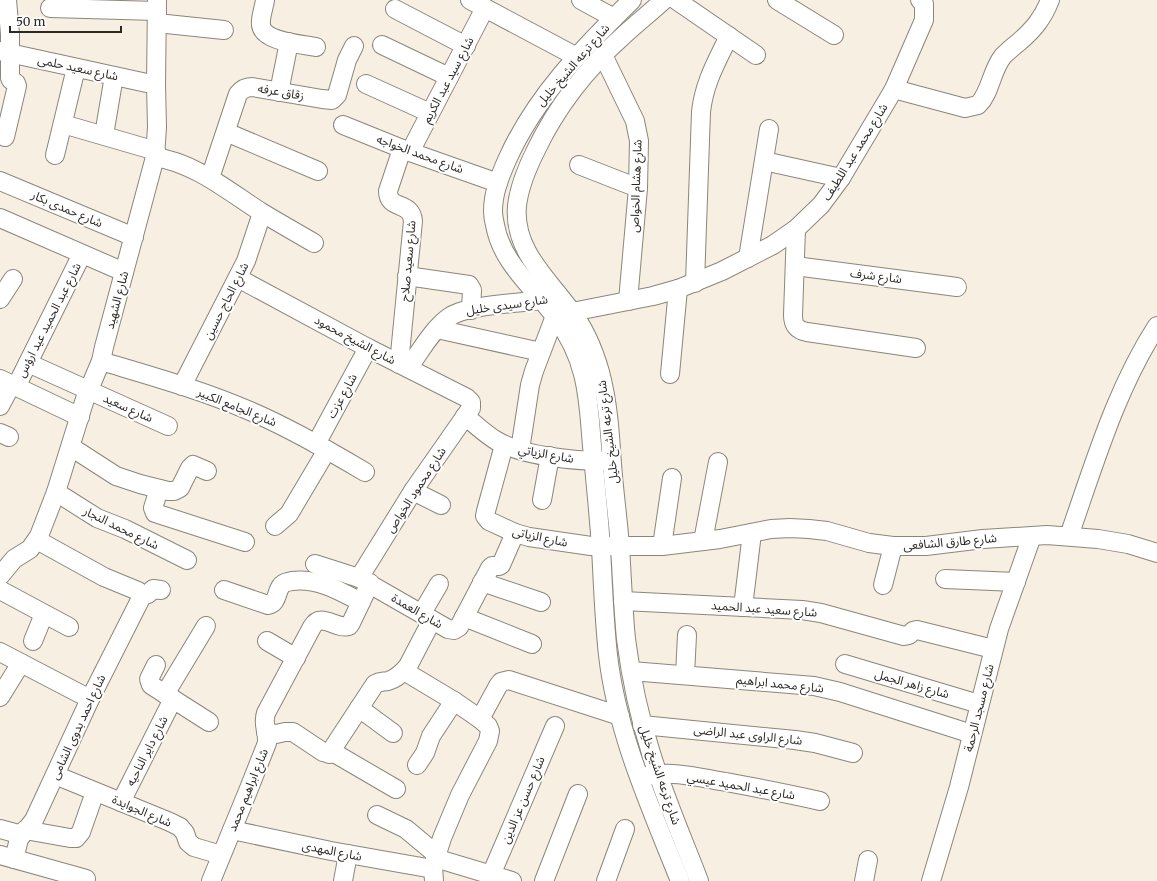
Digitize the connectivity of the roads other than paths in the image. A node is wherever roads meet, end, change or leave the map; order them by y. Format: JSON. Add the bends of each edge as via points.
{"nodes":[{"id":1,"x":7,"y":0,"type":"edge"},
{"id":2,"x":265,"y":0,"type":"edge"},
{"id":3,"x":581,"y":0,"type":"edge"},
{"id":4,"x":632,"y":0,"type":"edge"},
{"id":5,"x":664,"y":0,"type":"edge"},
{"id":6,"x":676,"y":0,"type":"edge"},
{"id":7,"x":777,"y":0,"type":"edge"},
{"id":8,"x":920,"y":0,"type":"edge"},
{"id":9,"x":1050,"y":0,"type":"edge"},
{"id":10,"x":477,"y":4,"type":"edge"},
{"id":11,"x":50,"y":8,"type":"dead end"},
{"id":12,"x":395,"y":8,"type":"dead end"},
{"id":13,"x":157,"y":11,"type":"edge"},
{"id":14,"x":614,"y":18,"type":"junction"},
{"id":15,"x":224,"y":30,"type":"dead end"},
{"id":16,"x":834,"y":35,"type":"dead end"},
{"id":17,"x":729,"y":36,"type":"junction"},
{"id":18,"x":289,"y":42,"type":"junction"},
{"id":19,"x":382,"y":45,"type":"dead end"},
{"id":20,"x":354,"y":46,"type":"dead end"},
{"id":21,"x":466,"y":46,"type":"junction"},
{"id":22,"x":316,"y":47,"type":"dead end"},
{"id":23,"x":5,"y":52,"type":"edge"},
{"id":24,"x":603,"y":55,"type":"junction"},
{"id":25,"x":756,"y":55,"type":"dead end"},
{"id":26,"x":577,"y":57,"type":"junction"},
{"id":27,"x":76,"y":68,"type":"junction"},
{"id":28,"x":114,"y":76,"type":"junction"},
{"id":29,"x":449,"y":77,"type":"junction"},
{"id":30,"x":366,"y":84,"type":"dead end"},
{"id":31,"x":156,"y":85,"type":"junction"},
{"id":32,"x":894,"y":89,"type":"junction"},
{"id":33,"x":279,"y":92,"type":"junction"},
{"id":34,"x":430,"y":114,"type":"junction"},
{"id":35,"x":63,"y":124,"type":"junction"},
{"id":36,"x":343,"y":125,"type":"dead end"},
{"id":37,"x":769,"y":129,"type":"dead end"},
{"id":38,"x":226,"y":132,"type":"junction"},
{"id":39,"x":104,"y":136,"type":"junction"},
{"id":40,"x":5,"y":137,"type":"dead end"},
{"id":41,"x":406,"y":150,"type":"junction"},
{"id":42,"x":156,"y":154,"type":"junction"},
{"id":43,"x":56,"y":155,"type":"dead end"},
{"id":44,"x":764,"y":161,"type":"junction"},
{"id":45,"x":579,"y":164,"type":"dead end"},
{"id":46,"x":318,"y":171,"type":"dead end"},
{"id":47,"x":210,"y":178,"type":"junction"},
{"id":48,"x":841,"y":178,"type":"junction"},
{"id":49,"x":0,"y":181,"type":"edge"},
{"id":50,"x":498,"y":183,"type":"junction"},
{"id":51,"x":638,"y":188,"type":"junction"},
{"id":52,"x":262,"y":212,"type":"junction"},
{"id":53,"x":0,"y":218,"type":"edge"},
{"id":54,"x":796,"y":229,"type":"junction"},
{"id":55,"x":134,"y":237,"type":"junction"},
{"id":56,"x":314,"y":243,"type":"dead end"},
{"id":57,"x":82,"y":254,"type":"junction"},
{"id":58,"x":748,"y":258,"type":"junction"},
{"id":59,"x":796,"y":266,"type":"junction"},
{"id":60,"x":124,"y":272,"type":"junction"},
{"id":61,"x":407,"y":276,"type":"junction"},
{"id":62,"x":238,"y":278,"type":"junction"},
{"id":63,"x":13,"y":280,"type":"dead end"},
{"id":64,"x":695,"y":283,"type":"junction"},
{"id":65,"x":957,"y":287,"type":"dead end"},
{"id":66,"x":678,"y":289,"type":"junction"},
{"id":67,"x":561,"y":297,"type":"junction"},
{"id":68,"x":0,"y":299,"type":"edge"},
{"id":69,"x":541,"y":301,"type":"junction"},
{"id":70,"x":628,"y":301,"type":"junction"},
{"id":71,"x":471,"y":310,"type":"junction"},
{"id":72,"x":572,"y":312,"type":"junction"},
{"id":73,"x":555,"y":316,"type":"junction"},
{"id":74,"x":1157,"y":326,"type":"edge"},
{"id":75,"x":437,"y":329,"type":"junction"},
{"id":76,"x":368,"y":348,"type":"junction"},
{"id":77,"x":916,"y":348,"type":"dead end"},
{"id":78,"x":541,"y":352,"type":"junction"},
{"id":79,"x":101,"y":361,"type":"junction"},
{"id":80,"x":28,"y":363,"type":"junction"},
{"id":81,"x":403,"y":366,"type":"junction"},
{"id":82,"x":670,"y":374,"type":"dead end"},
{"id":83,"x":9,"y":384,"type":"edge"},
{"id":84,"x":182,"y":386,"type":"junction"},
{"id":85,"x":88,"y":390,"type":"junction"},
{"id":86,"x":0,"y":406,"type":"edge"},
{"id":87,"x":468,"y":409,"type":"junction"},
{"id":88,"x":80,"y":417,"type":"junction"},
{"id":89,"x":168,"y":426,"type":"dead end"},
{"id":90,"x":71,"y":447,"type":"junction"},
{"id":91,"x":321,"y":447,"type":"junction"},
{"id":92,"x":512,"y":447,"type":"junction"},
{"id":93,"x":550,"y":456,"type":"junction"},
{"id":94,"x":594,"y":461,"type":"junction"},
{"id":95,"x":612,"y":461,"type":"junction"},
{"id":96,"x":718,"y":462,"type":"dead end"},
{"id":97,"x":207,"y":471,"type":"dead end"},
{"id":98,"x":366,"y":472,"type":"dead end"},
{"id":99,"x":672,"y":478,"type":"dead end"},
{"id":100,"x":159,"y":488,"type":"junction"},
{"id":101,"x":413,"y":491,"type":"junction"},
{"id":102,"x":56,"y":492,"type":"junction"},
{"id":103,"x":542,"y":500,"type":"dead end"},
{"id":104,"x":441,"y":506,"type":"dead end"},
{"id":105,"x":275,"y":526,"type":"dead end"},
{"id":106,"x":515,"y":533,"type":"junction"},
{"id":107,"x":752,"y":533,"type":"junction"},
{"id":108,"x":1032,"y":536,"type":"junction"},
{"id":109,"x":1069,"y":536,"type":"junction"},
{"id":110,"x":37,"y":540,"type":"junction"},
{"id":111,"x":703,"y":541,"type":"junction"},
{"id":112,"x":245,"y":542,"type":"dead end"},
{"id":113,"x":601,"y":546,"type":"junction"},
{"id":114,"x":620,"y":546,"type":"junction"},
{"id":115,"x":662,"y":546,"type":"junction"},
{"id":116,"x":893,"y":546,"type":"junction"},
{"id":117,"x":1157,"y":553,"type":"edge"},
{"id":118,"x":187,"y":560,"type":"dead end"},
{"id":119,"x":315,"y":564,"type":"dead end"},
{"id":120,"x":0,"y":576,"type":"edge"},
{"id":121,"x":945,"y":579,"type":"dead end"},
{"id":122,"x":365,"y":581,"type":"junction"},
{"id":123,"x":482,"y":582,"type":"junction"},
{"id":124,"x":1016,"y":582,"type":"junction"},
{"id":125,"x":439,"y":584,"type":"dead end"},
{"id":126,"x":883,"y":585,"type":"dead end"},
{"id":127,"x":0,"y":590,"type":"edge"},
{"id":128,"x":161,"y":590,"type":"dead end"},
{"id":129,"x":224,"y":590,"type":"dead end"},
{"id":130,"x":141,"y":595,"type":"junction"},
{"id":131,"x":623,"y":601,"type":"junction"},
{"id":132,"x":361,"y":602,"type":"junction"},
{"id":133,"x":542,"y":602,"type":"dead end"},
{"id":134,"x":742,"y":607,"type":"junction"},
{"id":135,"x":44,"y":614,"type":"junction"},
{"id":136,"x":427,"y":616,"type":"junction"},
{"id":137,"x":464,"y":617,"type":"junction"},
{"id":138,"x":206,"y":626,"type":"dead end"},
{"id":139,"x":346,"y":627,"type":"joint"},
{"id":140,"x":69,"y":628,"type":"dead end"},
{"id":141,"x":687,"y":634,"type":"dead end"},
{"id":142,"x":267,"y":640,"type":"dead end"},
{"id":143,"x":32,"y":641,"type":"dead end"},
{"id":144,"x":532,"y":644,"type":"dead end"},
{"id":145,"x":993,"y":650,"type":"junction"},
{"id":146,"x":0,"y":652,"type":"edge"},
{"id":147,"x":296,"y":658,"type":"junction"},
{"id":148,"x":22,"y":663,"type":"junction"},
{"id":149,"x":845,"y":664,"type":"dead end"},
{"id":150,"x":156,"y":665,"type":"dead end"},
{"id":151,"x":404,"y":671,"type":"junction"},
{"id":152,"x":631,"y":671,"type":"junction"},
{"id":153,"x":685,"y":675,"type":"junction"},
{"id":154,"x":169,"y":696,"type":"junction"},
{"id":155,"x":0,"y":697,"type":"edge"},
{"id":156,"x":90,"y":699,"type":"junction"},
{"id":157,"x":454,"y":701,"type":"junction"},
{"id":158,"x":979,"y":704,"type":"junction"},
{"id":159,"x":359,"y":708,"type":"junction"},
{"id":160,"x":620,"y":716,"type":"junction"},
{"id":161,"x":480,"y":719,"type":"junction"},
{"id":162,"x":209,"y":722,"type":"dead end"},
{"id":163,"x":642,"y":725,"type":"junction"},
{"id":164,"x":556,"y":726,"type":"dead end"},
{"id":165,"x":266,"y":732,"type":"junction"},
{"id":166,"x":393,"y":733,"type":"dead end"},
{"id":167,"x":972,"y":734,"type":"junction"},
{"id":168,"x":853,"y":753,"type":"dead end"},
{"id":169,"x":328,"y":754,"type":"junction"},
{"id":170,"x":417,"y":765,"type":"dead end"},
{"id":171,"x":658,"y":773,"type":"junction"},
{"id":172,"x":55,"y":775,"type":"junction"},
{"id":173,"x":639,"y":778,"type":"junction"},
{"id":174,"x":396,"y":789,"type":"dead end"},
{"id":175,"x":95,"y":792,"type":"junction"},
{"id":176,"x":578,"y":794,"type":"dead end"},
{"id":177,"x":820,"y":801,"type":"dead end"},
{"id":178,"x":121,"y":802,"type":"junction"},
{"id":179,"x":377,"y":815,"type":"dead end"},
{"id":180,"x":0,"y":829,"type":"edge"},
{"id":181,"x":624,"y":829,"type":"dead end"},
{"id":182,"x":232,"y":830,"type":"junction"},
{"id":183,"x":23,"y":833,"type":"junction"},
{"id":184,"x":348,"y":854,"type":"junction"},
{"id":185,"x":221,"y":855,"type":"junction"},
{"id":186,"x":7,"y":857,"type":"edge"},
{"id":187,"x":868,"y":860,"type":"dead end"},
{"id":188,"x":434,"y":866,"type":"edge"},
{"id":189,"x":48,"y":875,"type":"edge"},
{"id":190,"x":491,"y":875,"type":"junction"},
{"id":191,"x":86,"y":879,"type":"dead end"},
{"id":192,"x":210,"y":881,"type":"edge"},
{"id":193,"x":343,"y":881,"type":"edge"},
{"id":194,"x":512,"y":881,"type":"edge"},
{"id":195,"x":544,"y":881,"type":"edge"},
{"id":196,"x":606,"y":881,"type":"edge"},
{"id":197,"x":680,"y":881,"type":"edge"},
{"id":198,"x":699,"y":881,"type":"edge"},
{"id":199,"x":864,"y":881,"type":"edge"},
{"id":200,"x":930,"y":881,"type":"edge"}],
"edges":[{"from":1,"to":23,"type":"street"},
{"from":2,"to":18,"type":"street","via":[[262,30],[273,39]]},
{"from":3,"to":14,"type":"street"},
{"from":4,"to":14,"type":"street","name":"شارع ترعه الشيخ خليل"},
{"from":5,"to":24,"type":"street","name":"شارع ترعه الشيخ خليل"},
{"from":6,"to":17,"type":"street"},
{"from":7,"to":16,"type":"street"},
{"from":8,"to":32,"type":"street","name":"شارع محمد عبد اللطيف","via":[[924,4],[924,20]]},
{"from":9,"to":32,"type":"street","via":[[1039,22],[1003,56],[986,94],[978,105],[964,108]]},
{"from":10,"to":21,"type":"street","name":"شارع سيد عبد الكريم"},
{"from":10,"to":26,"type":"street"},
{"from":11,"to":13,"type":"street"},
{"from":12,"to":21,"type":"street"},
{"from":13,"to":15,"type":"street"},
{"from":13,"to":31,"type":"street","name":"شارع الشهيد"},
{"from":14,"to":26,"type":"street","name":"شارع ترعه الشيخ خليل"},
{"from":17,"to":25,"type":"street"},
{"from":17,"to":64,"type":"street","via":[[703,96]]},
{"from":18,"to":22,"type":"street"},
{"from":18,"to":33,"type":"street"},
{"from":19,"to":29,"type":"street"},
{"from":20,"to":33,"type":"street","name":"زقاق عرفه","via":[[335,98],[329,100]]},
{"from":21,"to":29,"type":"street","name":"شارع سيد عبد الكريم"},
{"from":23,"to":27,"type":"street","name":"شارع سعيد حلمى"},
{"from":23,"to":40,"type":"street","via":[[10,78],[16,83],[17,88]]},
{"from":24,"to":51,"type":"street","name":"شارع هشام الخواص","via":[[638,130]]},
{"from":24,"to":67,"type":"street","name":"شارع ترعه الشيخ خليل","via":[[578,83],[551,121],[522,182],[517,205],[523,245],[529,257]]},
{"from":26,"to":50,"type":"street","name":"شارع ترعه الشيخ خليل","via":[[524,127]]},
{"from":27,"to":28,"type":"street","name":"شارع سعيد حلمى"},
{"from":27,"to":35,"type":"street"},
{"from":28,"to":31,"type":"street","name":"شارع سعيد حلمى"},
{"from":28,"to":39,"type":"street"},
{"from":29,"to":34,"type":"street","name":"شارع سيد عبد الكريم"},
{"from":30,"to":34,"type":"street"},
{"from":31,"to":42,"type":"street","name":"شارع الشهيد"},
{"from":32,"to":48,"type":"street","name":"شارع محمد عبد اللطيف"},
{"from":33,"to":38,"type":"street","name":"زقاق عرفه","via":[[252,87],[241,90]]},
{"from":34,"to":41,"type":"street","name":"شارع سيد عبد الكريم"},
{"from":35,"to":39,"type":"street"},
{"from":35,"to":43,"type":"street"},
{"from":36,"to":41,"type":"street","name":"شارع محمد الخواجه"},
{"from":37,"to":44,"type":"street"},
{"from":38,"to":46,"type":"street"},
{"from":38,"to":47,"type":"street","name":"زقاق عرفه"},
{"from":39,"to":42,"type":"street"},
{"from":41,"to":50,"type":"street","name":"شارع محمد الخواجه"},
{"from":41,"to":61,"type":"street","name":"شارع سعيد صلاح","via":[[389,187],[388,196],[392,203],[408,210],[412,216]]},
{"from":42,"to":47,"type":"street"},
{"from":42,"to":55,"type":"street","name":"شارع الشهيد"},
{"from":44,"to":48,"type":"street"},
{"from":44,"to":58,"type":"street"},
{"from":45,"to":51,"type":"street"},
{"from":47,"to":52,"type":"street"},
{"from":48,"to":54,"type":"street","name":"شارع محمد عبد اللطيف","via":[[821,205]]},
{"from":49,"to":55,"type":"street","name":"شارع حمدى بكار"},
{"from":50,"to":69,"type":"street","name":"شارع ترعه الشيخ خليل","via":[[493,212],[497,234],[518,274]]},
{"from":51,"to":70,"type":"street","name":"شارع هشام الخواص"},
{"from":52,"to":56,"type":"street"},
{"from":52,"to":62,"type":"street","name":"شارع الحاج حسين","via":[[248,257]]},
{"from":53,"to":57,"type":"street"},
{"from":54,"to":58,"type":"street","name":"شارع محمد عبد اللطيف"},
{"from":54,"to":59,"type":"street"},
{"from":55,"to":60,"type":"street","name":"شارع الشهيد"},
{"from":57,"to":60,"type":"street"},
{"from":57,"to":80,"type":"street","name":"شارع عبد الحميد عيد ارؤس"},
{"from":58,"to":64,"type":"street","name":"شارع محمد عبد اللطيف"},
{"from":59,"to":65,"type":"street","name":"شارع شرف"},
{"from":59,"to":77,"type":"street","via":[[793,320],[799,330]]},
{"from":60,"to":79,"type":"street","name":"شارع الشهيد"},
{"from":61,"to":71,"type":"street","via":[[469,285],[472,290]]},
{"from":61,"to":81,"type":"street","name":"شارع سعيد صلاح"},
{"from":62,"to":76,"type":"street","name":"شارع الشيخ محمود"},
{"from":62,"to":84,"type":"street","name":"شارع الحاج حسين"},
{"from":63,"to":68,"type":"street"},
{"from":64,"to":66,"type":"street","name":"شارع محمد عبد اللطيف"},
{"from":66,"to":70,"type":"street","name":"شارع محمد عبد اللطيف"},
{"from":66,"to":82,"type":"street"},
{"from":67,"to":69,"type":"street","name":"شارع سيدى خليل"},
{"from":67,"to":72,"type":"street","name":"شارع ترعه الشيخ خليل"},
{"from":69,"to":71,"type":"street","name":"شارع سيدى خليل"},
{"from":69,"to":73,"type":"street","name":"شارع ترعه الشيخ خليل"},
{"from":70,"to":72,"type":"street","name":"شارع محمد عبد اللطيف"},
{"from":71,"to":75,"type":"street","name":"شارع سيدى خليل","via":[[454,314]]},
{"from":72,"to":95,"type":"street","name":"شارع ترعه الشيخ خليل","via":[[585,332],[600,372],[605,393]]},
{"from":73,"to":78,"type":"street"},
{"from":73,"to":94,"type":"street","name":"شارع ترعه الشيخ خليل","via":[[575,351],[582,372],[587,393]]},
{"from":74,"to":109,"type":"street","via":[[1135,364],[1110,421]]},
{"from":75,"to":78,"type":"street"},
{"from":75,"to":81,"type":"street","name":"شارع سيدى خليل"},
{"from":76,"to":81,"type":"street","name":"شارع الشيخ محمود"},
{"from":76,"to":91,"type":"street","name":"شارع عزت"},
{"from":78,"to":92,"type":"street"},
{"from":79,"to":84,"type":"street","name":"شارع الجامع الكبير"},
{"from":79,"to":85,"type":"street","name":"شارع الشهيد"},
{"from":80,"to":83,"type":"street","name":"شارع عبد الحميد عيد ارؤس"},
{"from":80,"to":85,"type":"street","name":"شارع سعيد"},
{"from":81,"to":87,"type":"street","name":"شارع الشيخ محمود","via":[[467,398]]},
{"from":83,"to":86,"type":"street","name":"شارع عبد الحميد عيد ارؤس"},
{"from":83,"to":88,"type":"street"},
{"from":84,"to":91,"type":"street","name":"شارع الجامع الكبير","via":[[250,411]]},
{"from":85,"to":88,"type":"street","name":"شارع الشهيد"},
{"from":85,"to":89,"type":"street","name":"شارع سعيد"},
{"from":87,"to":92,"type":"street","name":"شارع الزياتي","via":[[491,438]]},
{"from":87,"to":101,"type":"street","name":"شارع محمود الخواص"},
{"from":88,"to":90,"type":"street","name":"شارع الشهيد"},
{"from":90,"to":100,"type":"street","via":[[116,476]]},
{"from":90,"to":102,"type":"street","name":"شارع الشهيد"},
{"from":91,"to":98,"type":"street","name":"شارع الجامع الكبير"},
{"from":91,"to":105,"type":"street","name":"شارع عزت","via":[[289,514]]},
{"from":92,"to":93,"type":"street","name":"شارع الزياتي"},
{"from":92,"to":106,"type":"street","name":"شارع الزياتى","via":[[486,516],[491,522]]},
{"from":93,"to":94,"type":"street","name":"شارع الزياتي"},
{"from":93,"to":103,"type":"street"},
{"from":94,"to":95,"type":"street","name":"شارع الزياتي"},
{"from":94,"to":113,"type":"street","name":"شارع ترعه الشيخ خليل"},
{"from":95,"to":114,"type":"street","name":"شارع ترعه الشيخ خليل"},
{"from":96,"to":111,"type":"street"},
{"from":97,"to":100,"type":"street","via":[[193,465],[177,490]]},
{"from":99,"to":115,"type":"street"},
{"from":100,"to":112,"type":"street","via":[[153,508],[155,513]]},
{"from":101,"to":104,"type":"street"},
{"from":101,"to":122,"type":"street","name":"شارع محمود الخواص"},
{"from":102,"to":110,"type":"street","name":"شارع الشهيد"},
{"from":102,"to":118,"type":"street","name":"شارع محمد النجار","via":[[97,518]]},
{"from":106,"to":113,"type":"street","name":"شارع الزياتى","via":[[580,545]]},
{"from":106,"to":123,"type":"street","name":"شارع العمدة","via":[[500,565],[491,567]]},
{"from":107,"to":111,"type":"street","name":"شارع طارق الشافعى"},
{"from":107,"to":116,"type":"street","name":"شارع طارق الشافعى","via":[[790,528],[808,529]]},
{"from":107,"to":134,"type":"street"},
{"from":108,"to":109,"type":"street","name":"شارع طارق الشافعى"},
{"from":108,"to":116,"type":"street","name":"شارع طارق الشافعى","via":[[926,546]]},
{"from":108,"to":124,"type":"street","name":"شارع مسجد الرحمة"},
{"from":109,"to":117,"type":"street","name":"شارع طارق الشافعى","via":[[1128,544]]},
{"from":110,"to":120,"type":"street","name":"شارع الشهيد","via":[[30,549],[14,559]]},
{"from":110,"to":130,"type":"street","via":[[100,575],[138,591]]},
{"from":111,"to":115,"type":"street","name":"شارع طارق الشافعى"},
{"from":113,"to":114,"type":"street","name":"شارع طارق الشافعى"},
{"from":113,"to":160,"type":"street","name":"شارع ترعه الشيخ خليل","via":[[608,656]]},
{"from":114,"to":115,"type":"street","name":"شارع طارق الشافعى"},
{"from":114,"to":131,"type":"street","name":"شارع ترعه الشيخ خليل"},
{"from":116,"to":126,"type":"street"},
{"from":119,"to":122,"type":"street","name":"شارع العمدة"},
{"from":121,"to":124,"type":"street"},
{"from":122,"to":132,"type":"street","name":"شارع محمود الخواص"},
{"from":122,"to":136,"type":"street","name":"شارع العمدة"},
{"from":123,"to":133,"type":"street"},
{"from":123,"to":137,"type":"street","name":"شارع العمدة"},
{"from":124,"to":145,"type":"street","name":"شارع مسجد الرحمة"},
{"from":125,"to":136,"type":"street"},
{"from":127,"to":135,"type":"street"},
{"from":128,"to":130,"type":"street","via":[[153,589],[148,594]]},
{"from":129,"to":132,"type":"street","via":[[268,605],[275,601],[283,583],[299,580],[331,586]]},
{"from":130,"to":156,"type":"street","name":"شارع احمد بدوى الشامى"},
{"from":131,"to":134,"type":"street","name":"شارع سعيد عبد الحميد"},
{"from":131,"to":152,"type":"street","name":"شارع ترعه الشيخ خليل"},
{"from":132,"to":139,"type":"street","name":"شارع محمود الخواص","via":[[352,623]]},
{"from":134,"to":145,"type":"street","name":"شارع سعيد عبد الحميد","via":[[783,608],[821,613],[904,636],[917,630]]},
{"from":135,"to":140,"type":"street"},
{"from":135,"to":143,"type":"street"},
{"from":136,"to":137,"type":"street","name":"شارع العمدة","via":[[450,630],[458,628]]},
{"from":136,"to":151,"type":"street"},
{"from":137,"to":144,"type":"street"},
{"from":138,"to":154,"type":"street","name":"شارع داير الناحيه"},
{"from":139,"to":147,"type":"street","name":"شارع ابراهيم محمد","via":[[323,620],[316,622]]},
{"from":141,"to":153,"type":"street"},
{"from":142,"to":147,"type":"street"},
{"from":145,"to":158,"type":"street","name":"شارع مسجد الرحمة"},
{"from":146,"to":148,"type":"street"},
{"from":147,"to":165,"type":"street","name":"شارع ابراهيم محمد","via":[[266,713]]},
{"from":148,"to":155,"type":"street"},
{"from":148,"to":156,"type":"street"},
{"from":149,"to":158,"type":"street","name":"شارع زاهر الجمل"},
{"from":150,"to":154,"type":"street","via":[[149,679],[150,684]]},
{"from":151,"to":157,"type":"street"},
{"from":151,"to":159,"type":"street","via":[[392,680],[378,682]]},
{"from":152,"to":153,"type":"street","name":"شارع محمد ابراهيم"},
{"from":152,"to":163,"type":"street","name":"شارع ترعه الشيخ خليل"},
{"from":153,"to":167,"type":"street","name":"شارع محمد ابراهيم","via":[[814,686]]},
{"from":154,"to":162,"type":"street"},
{"from":154,"to":178,"type":"street","name":"شارع داير الناحيه"},
{"from":156,"to":172,"type":"street","name":"شارع احمد بدوى الشامى"},
{"from":157,"to":161,"type":"street"},
{"from":157,"to":170,"type":"street"},
{"from":158,"to":167,"type":"street","name":"شارع مسجد الرحمة"},
{"from":159,"to":166,"type":"street"},
{"from":159,"to":169,"type":"street"},
{"from":160,"to":161,"type":"street","via":[[509,680],[501,682],[498,686]]},
{"from":160,"to":173,"type":"street","name":"شارع ترعه الشيخ خليل"},
{"from":161,"to":188,"type":"street","via":[[488,726],[490,736],[460,795]]},
{"from":163,"to":168,"type":"street","name":"شارع الراوى عبد الراضى","via":[[795,740]]},
{"from":163,"to":171,"type":"street","name":"شارع ترعه الشيخ خليل"},
{"from":164,"to":190,"type":"street","name":"شارع حسن عز الدين"},
{"from":165,"to":169,"type":"street","via":[[293,732]]},
{"from":165,"to":182,"type":"street","name":"شارع ابراهيم محمد","via":[[267,743]]},
{"from":167,"to":200,"type":"street","name":"شارع مسجد الرحمة","via":[[959,787]]},
{"from":169,"to":174,"type":"street","via":[[336,754]]},
{"from":171,"to":173,"type":"street","name":"شارع عبد الحميد عيسي"},
{"from":171,"to":177,"type":"street","name":"شارع عبد الحميد عيسي","via":[[701,778]]},
{"from":171,"to":198,"type":"street","name":"شارع ترعه الشيخ خليل"},
{"from":172,"to":175,"type":"street","name":"شارع الجوايدة"},
{"from":172,"to":183,"type":"street","name":"شارع احمد بدوى الشامى","via":[[32,824]]},
{"from":173,"to":197,"type":"street","name":"شارع ترعه الشيخ خليل"},
{"from":175,"to":178,"type":"street","name":"شارع الجوايدة"},
{"from":175,"to":183,"type":"street","via":[[81,832],[76,838]]},
{"from":176,"to":195,"type":"street"},
{"from":178,"to":185,"type":"street","name":"شارع الجوايدة","via":[[180,828],[194,847]]},
{"from":179,"to":188,"type":"street","via":[[406,829]]},
{"from":180,"to":183,"type":"street"},
{"from":181,"to":196,"type":"street"},
{"from":182,"to":184,"type":"street","name":"شارع المهدى"},
{"from":182,"to":185,"type":"street","name":"شارع ابراهيم محمد"},
{"from":183,"to":186,"type":"street","name":"شارع احمد بدوى الشامى"},
{"from":184,"to":188,"type":"street","name":"شارع المهدى"},
{"from":184,"to":193,"type":"street"},
{"from":185,"to":192,"type":"street","name":"شارع ابراهيم محمد"},
{"from":186,"to":189,"type":"street"},
{"from":187,"to":199,"type":"street"},
{"from":188,"to":190,"type":"street","name":"شارع المهدى"},
{"from":189,"to":191,"type":"street"},
{"from":190,"to":194,"type":"street","name":"شارع المهدى"}]}
